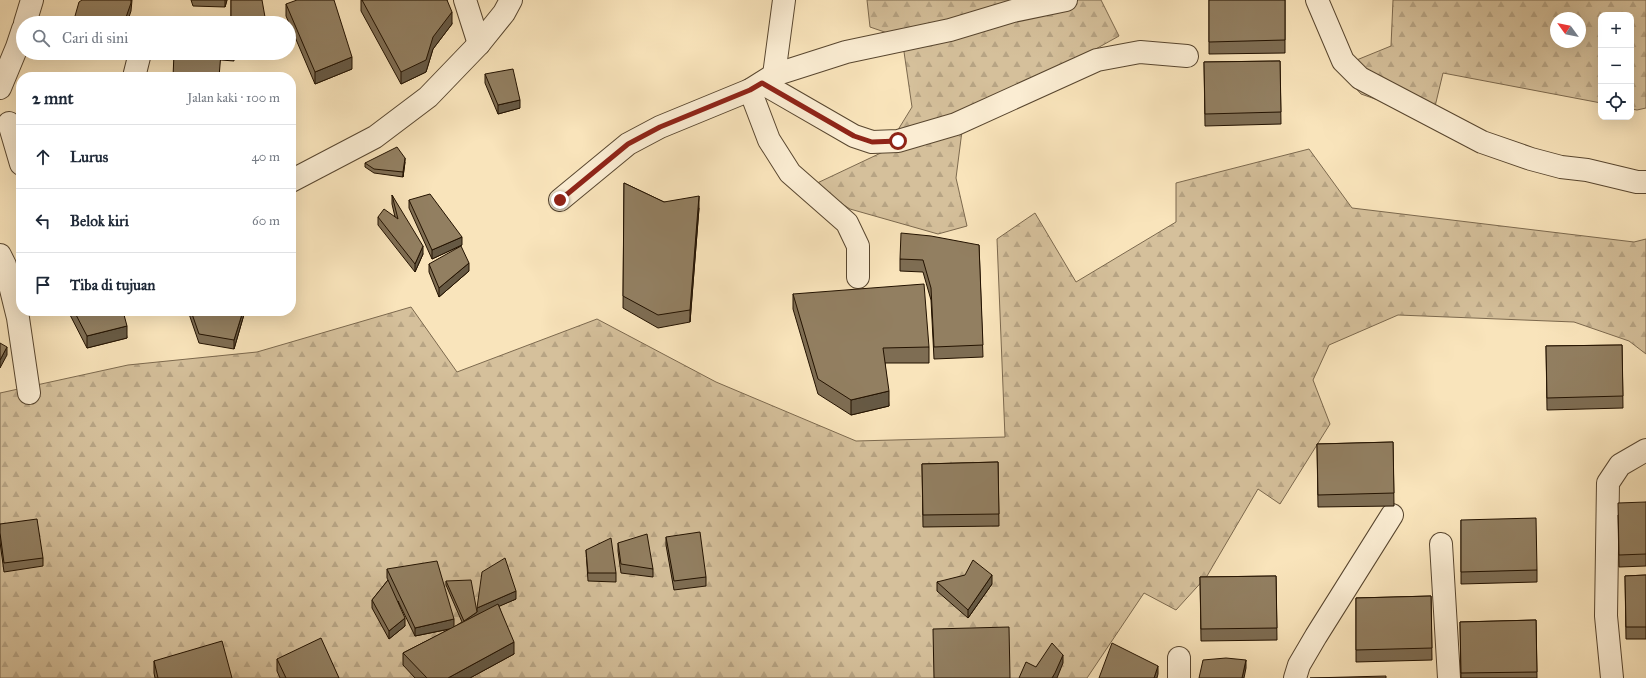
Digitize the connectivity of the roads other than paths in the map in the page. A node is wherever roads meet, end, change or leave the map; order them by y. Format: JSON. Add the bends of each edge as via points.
{"nodes":[{"id":1,"x":32,"y":0,"type":"edge"},
{"id":2,"x":465,"y":0,"type":"edge"},
{"id":3,"x":510,"y":0,"type":"edge"},
{"id":4,"x":784,"y":0,"type":"edge"},
{"id":5,"x":1066,"y":0,"type":"edge"},
{"id":6,"x":1317,"y":0,"type":"edge"},
{"id":7,"x":27,"y":16,"type":"edge"},
{"id":8,"x":479,"y":44,"type":"junction"},
{"id":9,"x":16,"y":49,"type":"edge"},
{"id":10,"x":1187,"y":56,"type":"dead end"},
{"id":11,"x":138,"y":60,"type":"edge"},
{"id":12,"x":135,"y":72,"type":"edge"},
{"id":13,"x":762,"y":83,"type":"junction"},
{"id":14,"x":0,"y":88,"type":"edge"},
{"id":15,"x":10,"y":123,"type":"edge"},
{"id":16,"x":16,"y":145,"type":"edge"},
{"id":17,"x":296,"y":178,"type":"edge"},
{"id":18,"x":1646,"y":182,"type":"edge"},
{"id":19,"x":560,"y":200,"type":"dead end"},
{"id":20,"x":0,"y":255,"type":"edge"},
{"id":21,"x":858,"y":277,"type":"dead end"},
{"id":22,"x":16,"y":310,"type":"edge"},
{"id":23,"x":18,"y":316,"type":"edge"},
{"id":24,"x":29,"y":393,"type":"dead end"},
{"id":25,"x":1646,"y":450,"type":"edge"},
{"id":26,"x":1392,"y":515,"type":"dead end"},
{"id":27,"x":1441,"y":544,"type":"dead end"},
{"id":28,"x":1295,"y":678,"type":"edge"},
{"id":29,"x":1449,"y":678,"type":"edge"},
{"id":30,"x":1612,"y":678,"type":"edge"}],
"edges":[{"from":1,"to":7,"type":"street"},
{"from":2,"to":8,"type":"street"},
{"from":3,"to":8,"type":"street","via":[[504,13]]},
{"from":4,"to":13,"type":"street"},
{"from":5,"to":13,"type":"street","via":[[1013,11],[950,30],[846,52]]},
{"from":6,"to":18,"type":"street","via":[[1344,61],[1360,78],[1482,142],[1561,167]]},
{"from":8,"to":17,"type":"street","via":[[428,97],[375,137]]},
{"from":9,"to":14,"type":"street"},
{"from":10,"to":13,"type":"street","via":[[1140,52],[1096,60],[956,124],[898,141],[872,142],[854,136]]},
{"from":11,"to":12,"type":"street"},
{"from":13,"to":19,"type":"street","via":[[660,127],[628,144]]},
{"from":13,"to":21,"type":"street","via":[[769,140],[790,173],[847,223],[858,246]]},
{"from":15,"to":16,"type":"street"},
{"from":20,"to":22,"type":"street"},
{"from":23,"to":24,"type":"street"},
{"from":25,"to":30,"type":"street","via":[[1620,465],[1608,483],[1606,616]]},
{"from":26,"to":28,"type":"street","via":[[1316,636],[1299,665]]},
{"from":27,"to":29,"type":"street"}]}
